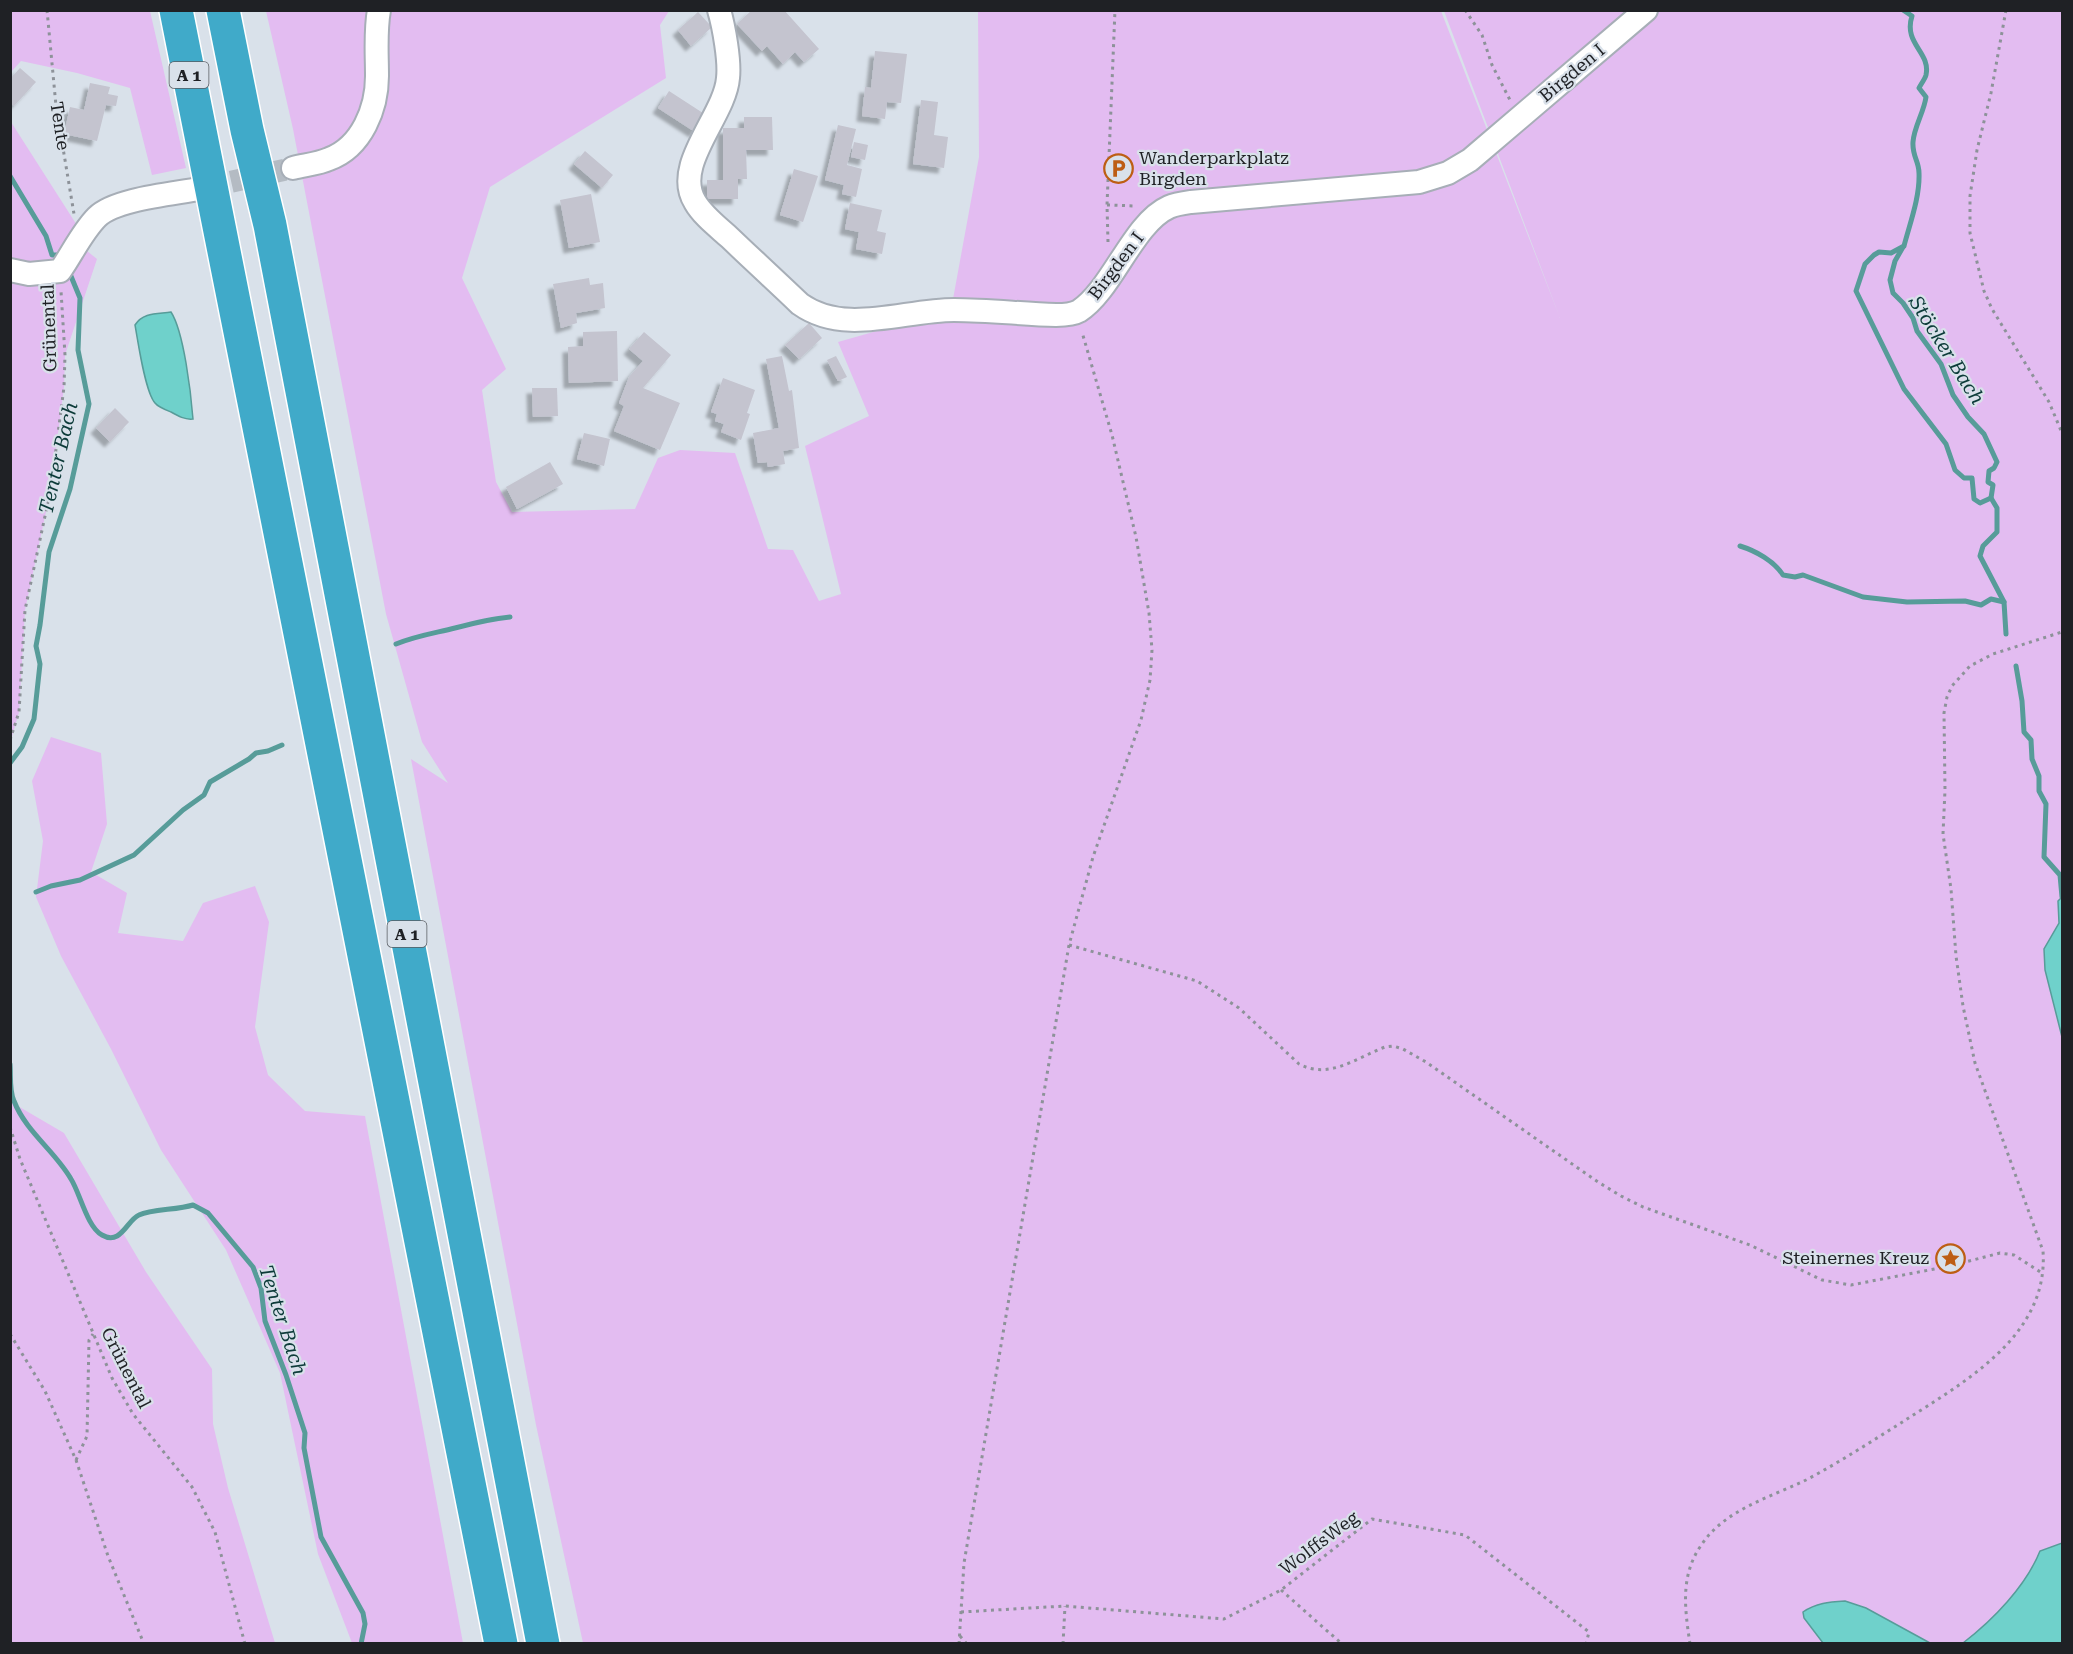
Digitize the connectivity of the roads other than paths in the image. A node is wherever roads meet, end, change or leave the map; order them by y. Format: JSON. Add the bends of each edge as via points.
{"nodes":[{"id":1,"x":176,"y":10,"type":"edge"},
{"id":2,"x":223,"y":10,"type":"edge"},
{"id":3,"x":379,"y":10,"type":"edge"},
{"id":4,"x":718,"y":10,"type":"edge"},
{"id":5,"x":1646,"y":10,"type":"edge"},
{"id":6,"x":293,"y":168,"type":"tunnel mouth"},
{"id":7,"x":200,"y":189,"type":"tunnel mouth"},
{"id":8,"x":10,"y":270,"type":"edge"},
{"id":9,"x":501,"y":1644,"type":"edge"},
{"id":10,"x":543,"y":1644,"type":"edge"}],
"edges":[{"from":1,"to":9,"type":"highway","number":"A 1"},
{"from":2,"to":10,"type":"highway","number":"A 1","via":[[275,249]]},
{"from":3,"to":6,"type":"street","via":[[376,96],[365,125],[339,154]]},
{"from":4,"to":5,"type":"street","name":"Birgden I","via":[[729,79],[692,163],[693,200],[800,304],[829,318],[861,319],[951,310],[1056,315],[1078,312],[1143,230],[1168,208],[1191,202],[1419,182],[1448,173],[1470,160]]},
{"from":7,"to":8,"type":"street","via":[[115,206],[97,216],[60,271]]}]}
